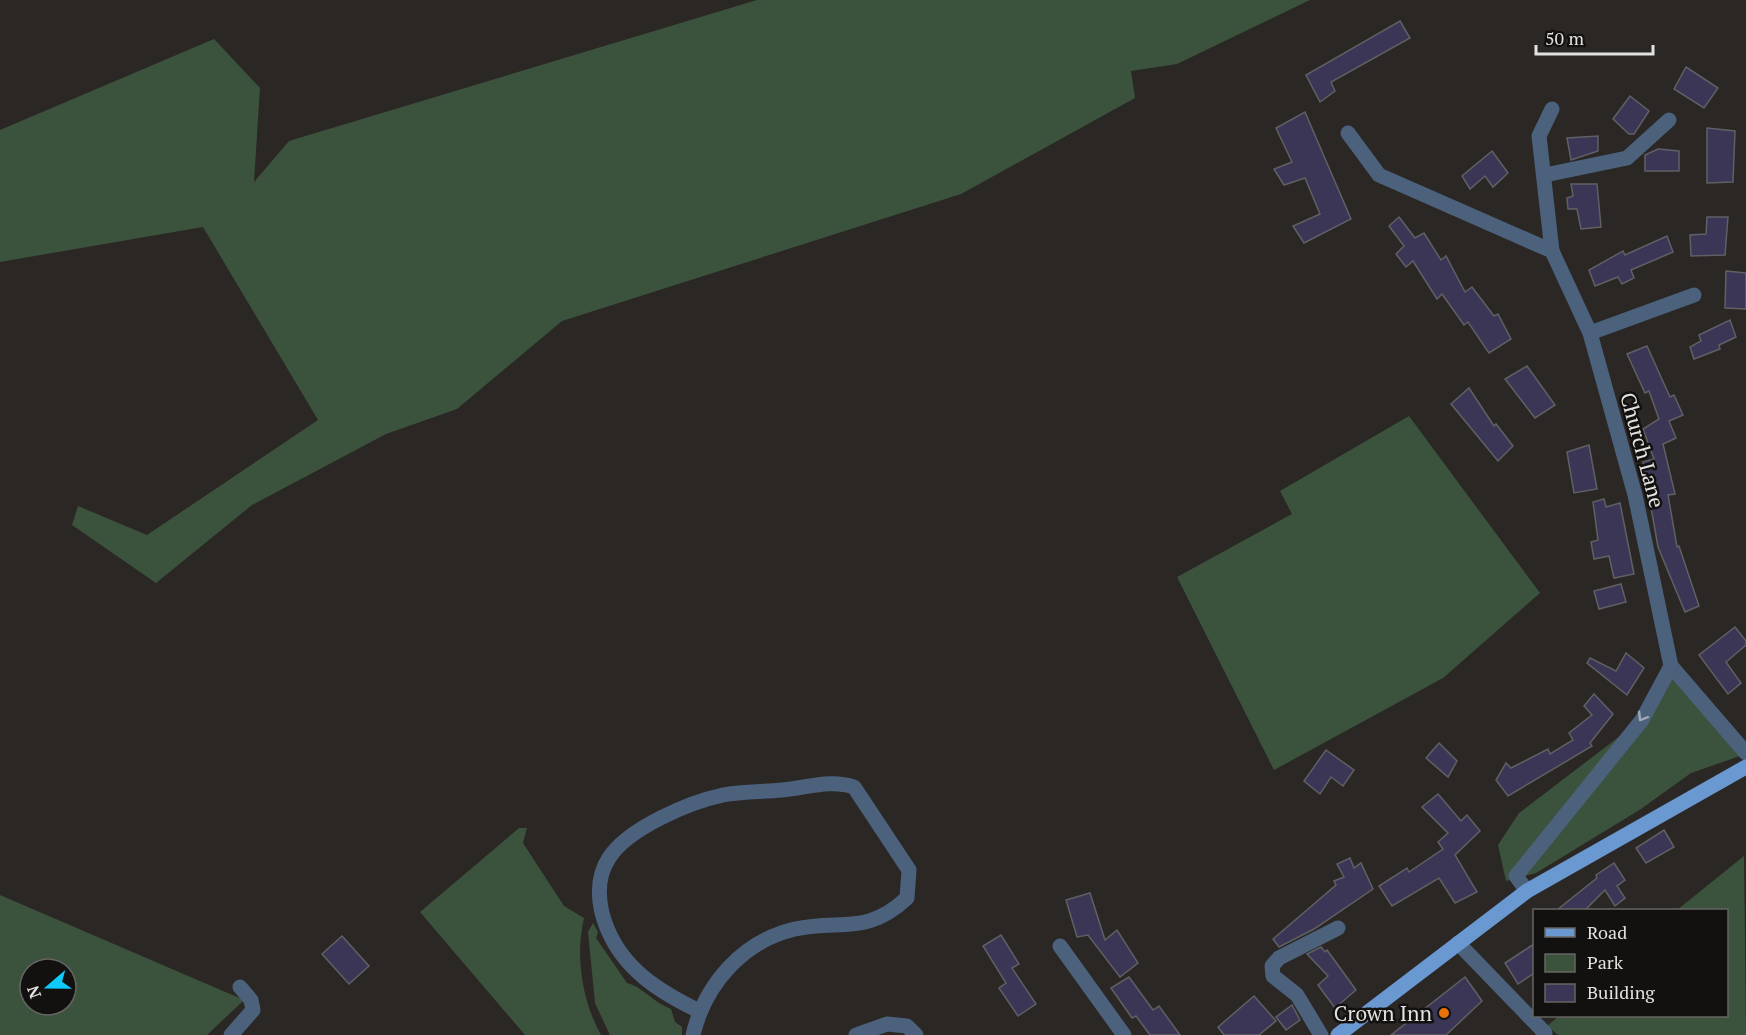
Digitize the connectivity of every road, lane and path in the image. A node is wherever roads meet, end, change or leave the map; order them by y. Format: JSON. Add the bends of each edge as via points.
{"nodes":[{"id":1,"x":1552,"y":109,"type":"dead end"},
{"id":2,"x":1669,"y":120,"type":"dead end"},
{"id":3,"x":1348,"y":134,"type":"dead end"},
{"id":4,"x":1545,"y":175,"type":"junction"},
{"id":5,"x":1552,"y":251,"type":"junction"},
{"id":6,"x":1694,"y":295,"type":"dead end"},
{"id":7,"x":1590,"y":333,"type":"junction"},
{"id":8,"x":1671,"y":666,"type":"junction"},
{"id":9,"x":1746,"y":753,"type":"edge"},
{"id":10,"x":1746,"y":767,"type":"edge"},
{"id":11,"x":1527,"y":891,"type":"junction"},
{"id":12,"x":1338,"y":928,"type":"dead end"},
{"id":13,"x":1458,"y":943,"type":"junction"},
{"id":14,"x":1060,"y":946,"type":"dead end"},
{"id":15,"x":240,"y":987,"type":"dead end"},
{"id":16,"x":699,"y":1011,"type":"junction"},
{"id":17,"x":231,"y":1035,"type":"edge"},
{"id":18,"x":693,"y":1035,"type":"edge"},
{"id":19,"x":856,"y":1035,"type":"edge"},
{"id":20,"x":916,"y":1035,"type":"edge"},
{"id":21,"x":1124,"y":1035,"type":"edge"},
{"id":22,"x":1321,"y":1035,"type":"edge"},
{"id":23,"x":1338,"y":1035,"type":"edge"},
{"id":24,"x":1544,"y":1035,"type":"edge"}],
"edges":[{"from":1,"to":4,"type":"street","name":"Church Lane","via":[[1539,136]]},
{"from":2,"to":4,"type":"street","via":[[1627,158]]},
{"from":3,"to":5,"type":"street","via":[[1379,175]]},
{"from":4,"to":5,"type":"street","name":"Church Lane"},
{"from":5,"to":7,"type":"street","name":"Church Lane"},
{"from":6,"to":7,"type":"street"},
{"from":7,"to":8,"type":"street","name":"Church Lane","via":[[1635,495]]},
{"from":8,"to":9,"type":"street","name":"Church Lane"},
{"from":8,"to":11,"type":"street","one_way":true,"via":[[1642,720],[1516,876]]},
{"from":10,"to":11,"type":"main road"},
{"from":11,"to":13,"type":"main road"},
{"from":12,"to":22,"type":"street","via":[[1279,958],[1272,966],[1273,976],[1297,995]]},
{"from":13,"to":23,"type":"main road"},
{"from":13,"to":24,"type":"street"},
{"from":14,"to":21,"type":"street"},
{"from":15,"to":17,"type":"street","via":[[251,1000],[253,1010]]},
{"from":16,"to":16,"type":"street","via":[[723,972],[743,953],[767,939],[795,929],[852,926],[875,920],[907,898],[909,870],[854,787],[841,782],[825,783],[701,801],[642,830],[609,858],[598,892],[601,914],[611,938],[642,978],[661,993]]},
{"from":16,"to":18,"type":"street"},
{"from":19,"to":20,"type":"street","via":[[887,1024],[907,1026]]}]}
